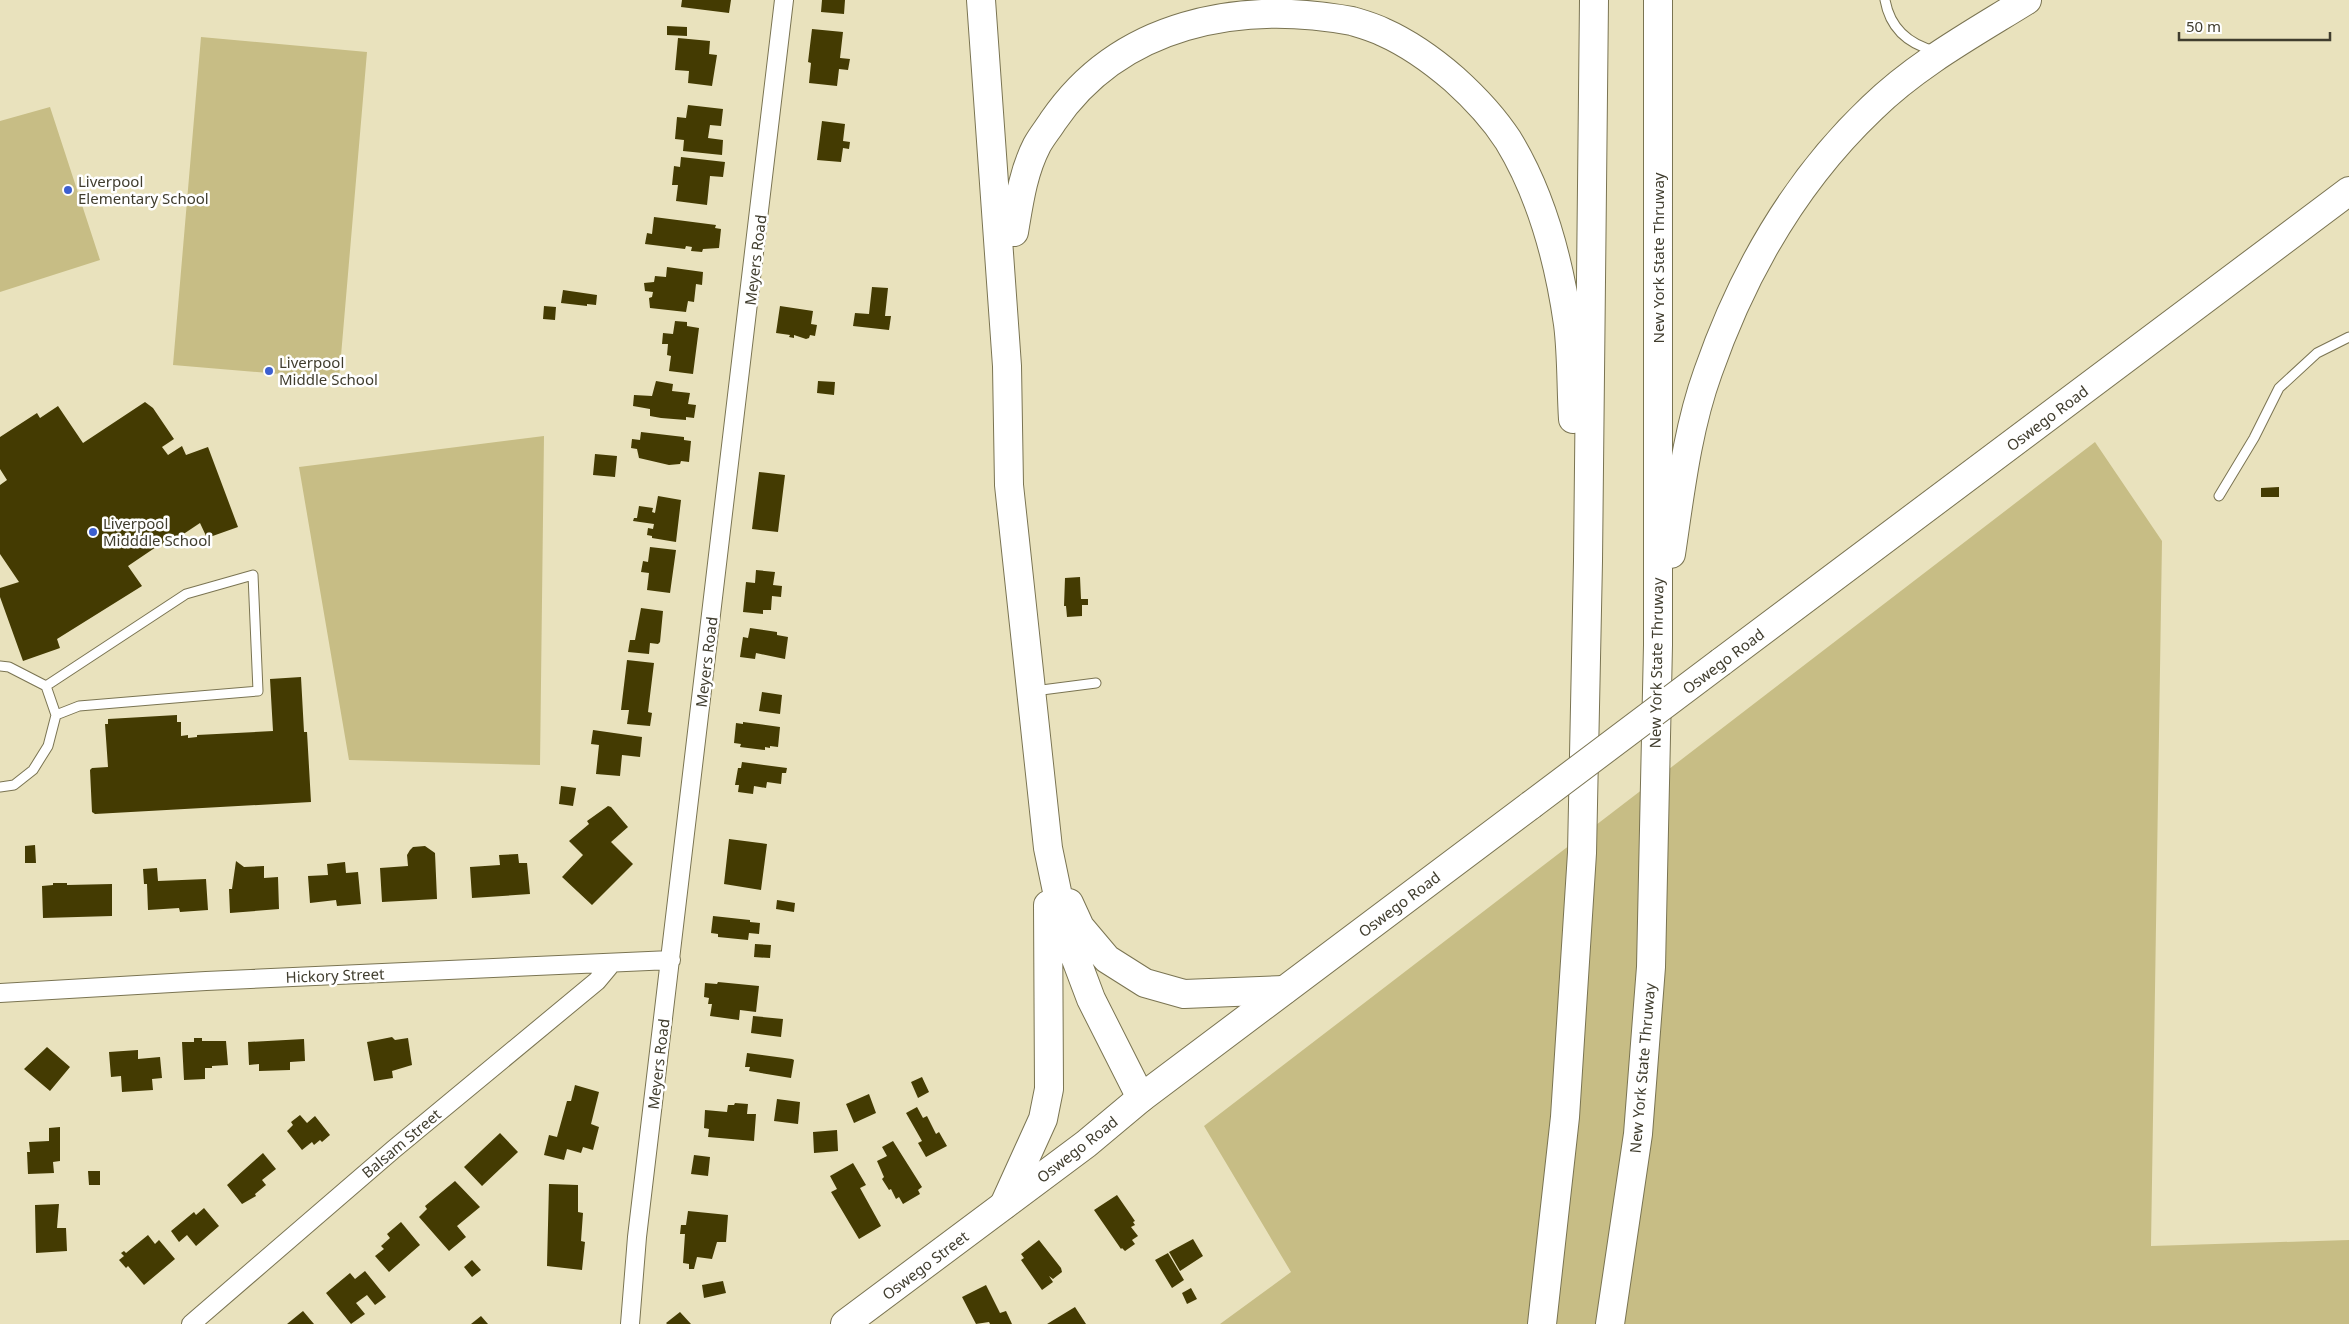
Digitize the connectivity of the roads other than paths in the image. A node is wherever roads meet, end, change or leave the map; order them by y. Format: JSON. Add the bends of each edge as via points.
{"nodes":[{"id":1,"x":784,"y":0,"type":"edge"},
{"id":2,"x":981,"y":0,"type":"edge"},
{"id":3,"x":997,"y":0,"type":"edge"},
{"id":4,"x":1594,"y":0,"type":"edge"},
{"id":5,"x":1658,"y":0,"type":"edge"},
{"id":6,"x":1885,"y":0,"type":"edge"},
{"id":7,"x":2027,"y":0,"type":"edge"},
{"id":8,"x":1943,"y":53,"type":"junction"},
{"id":9,"x":2349,"y":191,"type":"edge"},
{"id":10,"x":1014,"y":232,"type":"junction"},
{"id":11,"x":2349,"y":337,"type":"edge"},
{"id":12,"x":2219,"y":496,"type":"dead end"},
{"id":13,"x":1588,"y":562,"type":"junction"},
{"id":14,"x":1022,"y":615,"type":"junction"},
{"id":15,"x":1658,"y":645,"type":"junction"},
{"id":16,"x":0,"y":666,"type":"edge"},
{"id":17,"x":1096,"y":683,"type":"dead end"},
{"id":18,"x":46,"y":686,"type":"junction"},
{"id":19,"x":1030,"y":692,"type":"junction"},
{"id":20,"x":56,"y":715,"type":"junction"},
{"id":21,"x":0,"y":786,"type":"edge"},
{"id":22,"x":1048,"y":848,"type":"junction"},
{"id":23,"x":670,"y":960,"type":"junction"},
{"id":24,"x":612,"y":963,"type":"junction"},
{"id":25,"x":1284,"y":990,"type":"junction"},
{"id":26,"x":0,"y":993,"type":"edge"},
{"id":27,"x":1141,"y":1098,"type":"junction"},
{"id":28,"x":1004,"y":1205,"type":"junction"},
{"id":29,"x":191,"y":1324,"type":"edge"},
{"id":30,"x":630,"y":1324,"type":"edge"},
{"id":31,"x":845,"y":1324,"type":"edge"},
{"id":32,"x":1542,"y":1324,"type":"edge"},
{"id":33,"x":1610,"y":1324,"type":"edge"}],
"edges":[{"from":1,"to":23,"type":"street","name":"Meyers Road"},
{"from":2,"to":14,"type":"main road","via":[[1007,366],[1009,485]]},
{"from":3,"to":10,"type":"main road"},
{"from":4,"to":13,"type":"main road"},
{"from":5,"to":15,"type":"main road","name":"New York State Thruway"},
{"from":6,"to":8,"type":"lane","via":[[1891,20],[1900,34],[1918,46]]},
{"from":7,"to":8,"type":"main road"},
{"from":8,"to":15,"type":"main road","via":[[1872,107],[1824,158],[1773,228],[1740,292],[1707,374],[1686,457]]},
{"from":9,"to":25,"type":"main road","name":"Oswego Road","bridge":true},
{"from":10,"to":13,"type":"main road","via":[[1022,186],[1043,137],[1069,98],[1108,61],[1144,37],[1188,20],[1236,9],[1286,8],[1333,15],[1382,31],[1428,56],[1476,99],[1507,138],[1530,183],[1554,255],[1568,325],[1579,516]]},
{"from":10,"to":14,"type":"main road","via":[[1028,490]]},
{"from":11,"to":12,"type":"lane","via":[[2318,353],[2279,388]]},
{"from":13,"to":32,"type":"main road","via":[[1582,853],[1564,1117]]},
{"from":14,"to":19,"type":"main road"},
{"from":15,"to":33,"type":"main road","name":"New York State Thruway","via":[[1652,967],[1638,1134]]},
{"from":16,"to":18,"type":"lane","via":[[9,667]]},
{"from":17,"to":19,"type":"lane"},
{"from":18,"to":20,"type":"lane"},
{"from":18,"to":20,"type":"lane","via":[[186,594],[253,575],[258,690],[80,706]]},
{"from":19,"to":22,"type":"main road"},
{"from":20,"to":21,"type":"lane","via":[[48,746],[33,770],[14,785]]},
{"from":22,"to":25,"type":"main road","via":[[1080,927],[1107,959],[1145,984],[1184,994]]},
{"from":22,"to":27,"type":"main road","via":[[1065,930],[1091,999]]},
{"from":22,"to":28,"type":"main road","via":[[1049,1089],[1043,1119]]},
{"from":23,"to":24,"type":"street","name":"Hickory Street"},
{"from":23,"to":30,"type":"street","name":"Meyers Road","via":[[637,1237]]},
{"from":24,"to":26,"type":"street","name":"Hickory Street"},
{"from":24,"to":29,"type":"street","name":"Balsam Street","via":[[597,981],[394,1149]]},
{"from":25,"to":27,"type":"main road","name":"Oswego Road"},
{"from":27,"to":28,"type":"main road","name":"Oswego Road"},
{"from":28,"to":31,"type":"main road","name":"Oswego Street"}]}
